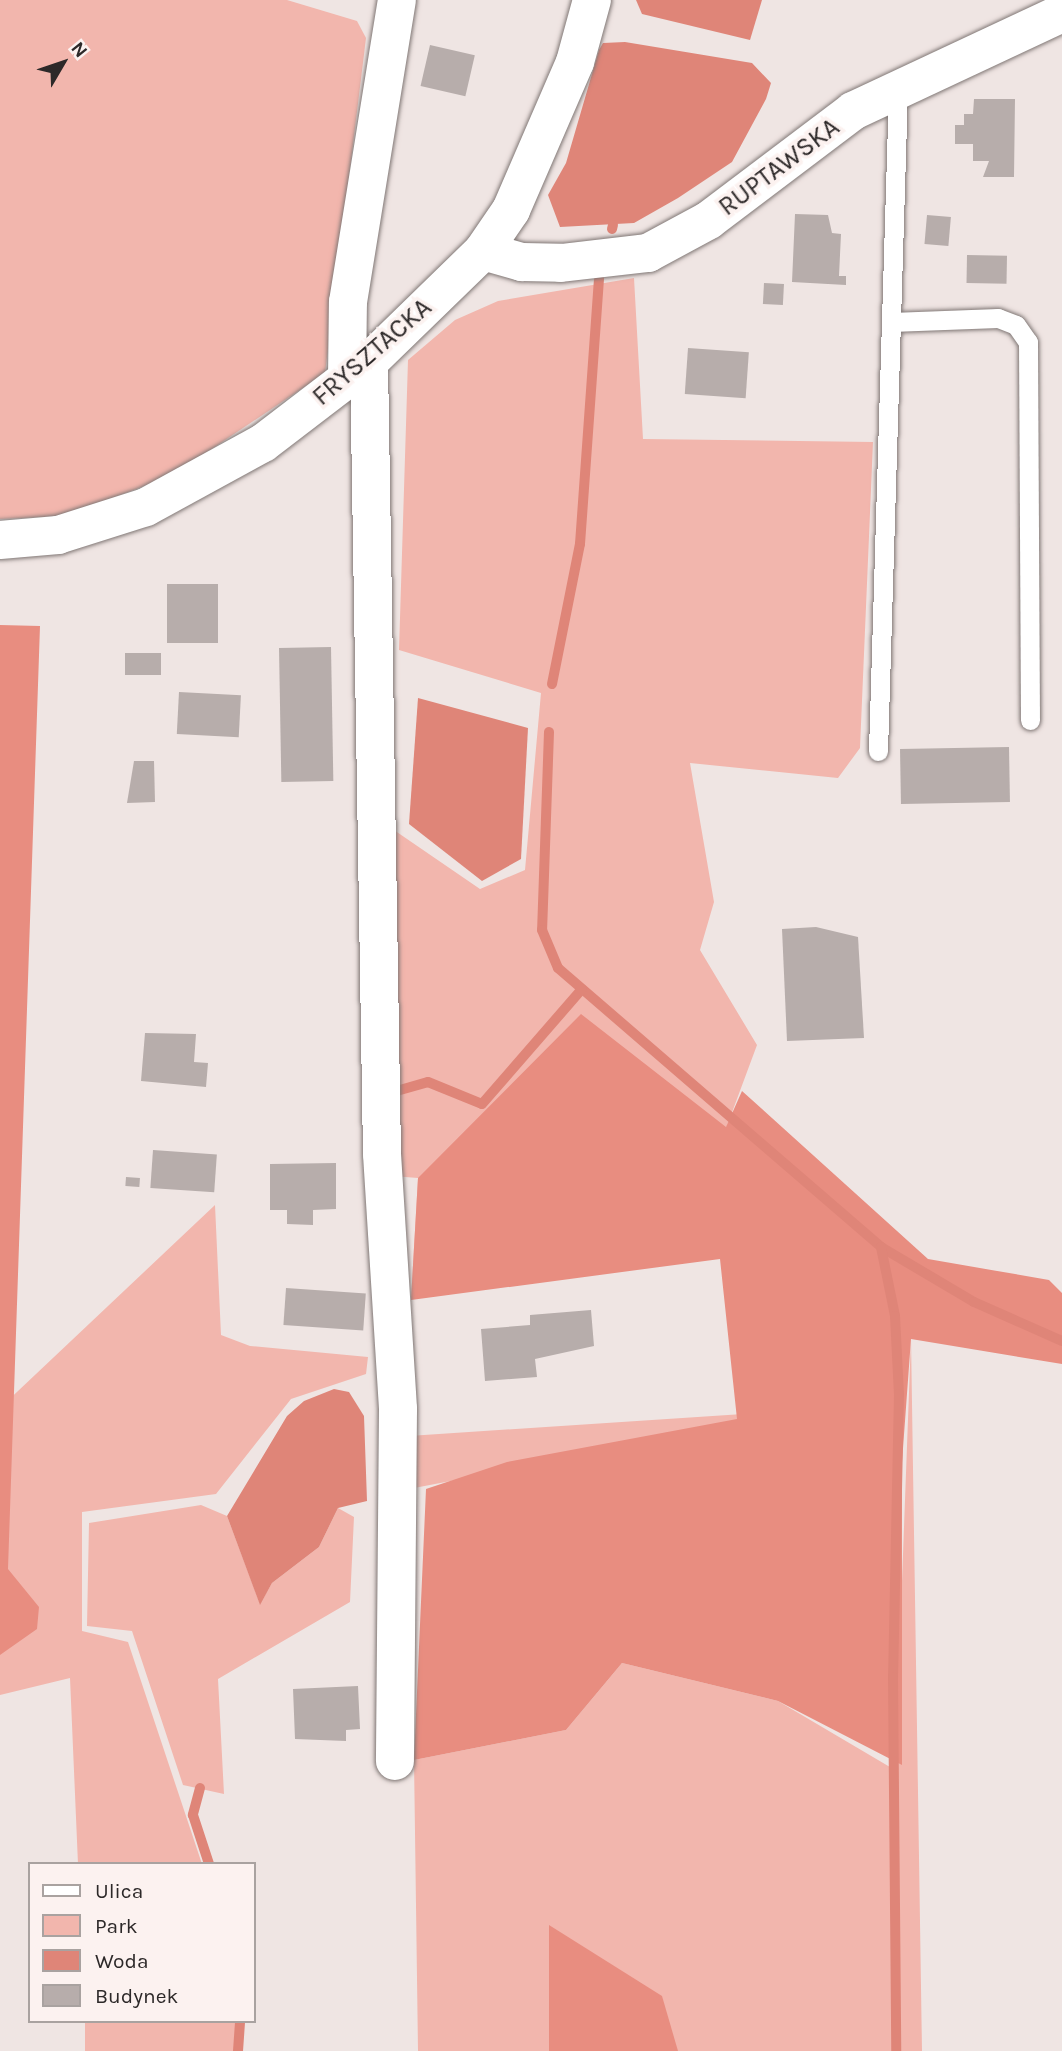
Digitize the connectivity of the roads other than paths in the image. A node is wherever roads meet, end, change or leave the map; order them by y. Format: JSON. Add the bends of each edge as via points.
{"nodes":[{"id":1,"x":397,"y":0,"type":"edge"},
{"id":2,"x":592,"y":0,"type":"edge"},
{"id":3,"x":1062,"y":13,"type":"edge"},
{"id":4,"x":898,"y":88,"type":"junction"},
{"id":5,"x":484,"y":251,"type":"junction"},
{"id":6,"x":891,"y":322,"type":"junction"},
{"id":7,"x":358,"y":370,"type":"junction"},
{"id":8,"x":0,"y":540,"type":"edge"},
{"id":9,"x":1030,"y":720,"type":"dead end"},
{"id":10,"x":878,"y":751,"type":"dead end"},
{"id":11,"x":395,"y":1761,"type":"dead end"}],
"edges":[{"from":1,"to":7,"type":"street","via":[[348,302]]},
{"from":2,"to":5,"type":"street","name":"FRYSZTACKA","via":[[569,77],[511,209]]},
{"from":3,"to":4,"type":"street","name":"RUPTAWSKA"},
{"from":4,"to":5,"type":"street","name":"RUPTAWSKA","via":[[853,111],[709,220],[648,253],[561,263],[522,262]]},
{"from":4,"to":6,"type":"lane"},
{"from":5,"to":7,"type":"street","name":"FRYSZTACKA"},
{"from":6,"to":9,"type":"lane","via":[[998,318],[1016,325],[1028,342]]},
{"from":6,"to":10,"type":"lane"},
{"from":7,"to":8,"type":"street","name":"FRYSZTACKA","via":[[263,443],[146,508],[58,535]]},
{"from":7,"to":11,"type":"street","via":[[382,1154],[398,1409]]}]}
